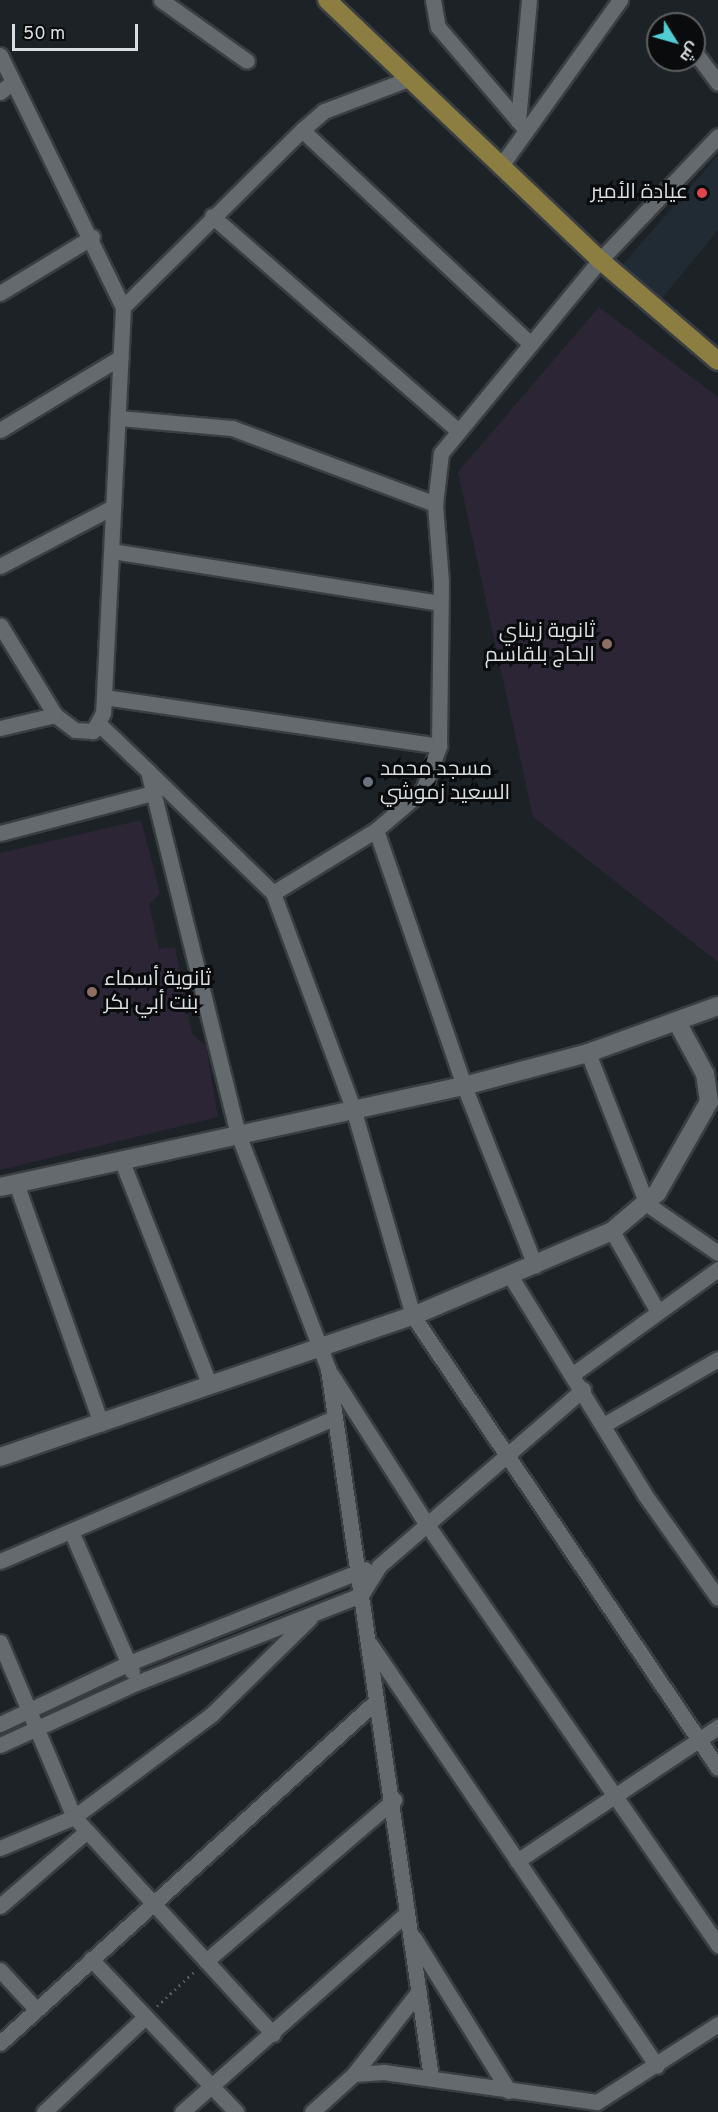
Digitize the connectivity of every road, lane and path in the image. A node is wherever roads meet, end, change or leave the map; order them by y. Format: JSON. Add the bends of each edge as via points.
{"nodes":[{"id":1,"x":160,"y":0,"type":"edge"},
{"id":2,"x":327,"y":0,"type":"edge"},
{"id":3,"x":433,"y":0,"type":"edge"},
{"id":4,"x":529,"y":0,"type":"edge"},
{"id":5,"x":620,"y":0,"type":"edge"},
{"id":6,"x":0,"y":55,"type":"edge"},
{"id":7,"x":247,"y":61,"type":"dead end"},
{"id":8,"x":706,"y":67,"type":"edge"},
{"id":9,"x":411,"y":78,"type":"junction"},
{"id":10,"x":14,"y":82,"type":"junction"},
{"id":11,"x":718,"y":83,"type":"edge"},
{"id":12,"x":0,"y":92,"type":"edge"},
{"id":13,"x":522,"y":125,"type":"junction"},
{"id":14,"x":302,"y":130,"type":"junction"},
{"id":15,"x":718,"y":136,"type":"edge"},
{"id":16,"x":500,"y":167,"type":"junction"},
{"id":17,"x":212,"y":216,"type":"junction"},
{"id":18,"x":92,"y":237,"type":"junction"},
{"id":19,"x":600,"y":260,"type":"junction"},
{"id":20,"x":0,"y":293,"type":"edge"},
{"id":21,"x":123,"y":307,"type":"junction"},
{"id":22,"x":531,"y":344,"type":"junction"},
{"id":23,"x":121,"y":357,"type":"junction"},
{"id":24,"x":717,"y":358,"type":"edge"},
{"id":25,"x":119,"y":418,"type":"junction"},
{"id":26,"x":0,"y":430,"type":"edge"},
{"id":27,"x":457,"y":430,"type":"junction"},
{"id":28,"x":435,"y":504,"type":"junction"},
{"id":29,"x":111,"y":508,"type":"junction"},
{"id":30,"x":112,"y":551,"type":"junction"},
{"id":31,"x":0,"y":566,"type":"edge"},
{"id":32,"x":440,"y":603,"type":"junction"},
{"id":33,"x":0,"y":625,"type":"edge"},
{"id":34,"x":104,"y":696,"type":"junction"},
{"id":35,"x":55,"y":715,"type":"junction"},
{"id":36,"x":100,"y":725,"type":"junction"},
{"id":37,"x":0,"y":728,"type":"edge"},
{"id":38,"x":439,"y":746,"type":"junction"},
{"id":39,"x":148,"y":771,"type":"junction"},
{"id":40,"x":153,"y":793,"type":"junction"},
{"id":41,"x":376,"y":830,"type":"junction"},
{"id":42,"x":0,"y":832,"type":"edge"},
{"id":43,"x":273,"y":893,"type":"junction"},
{"id":44,"x":718,"y":1006,"type":"edge"},
{"id":45,"x":677,"y":1022,"type":"junction"},
{"id":46,"x":588,"y":1053,"type":"junction"},
{"id":47,"x":712,"y":1079,"type":"edge"},
{"id":48,"x":464,"y":1086,"type":"junction"},
{"id":49,"x":353,"y":1108,"type":"junction"},
{"id":50,"x":238,"y":1134,"type":"junction"},
{"id":51,"x":121,"y":1159,"type":"junction"},
{"id":52,"x":8,"y":1185,"type":"edge"},
{"id":53,"x":647,"y":1204,"type":"junction"},
{"id":54,"x":612,"y":1231,"type":"junction"},
{"id":55,"x":718,"y":1252,"type":"edge"},
{"id":56,"x":535,"y":1265,"type":"junction"},
{"id":57,"x":718,"y":1269,"type":"edge"},
{"id":58,"x":511,"y":1277,"type":"junction"},
{"id":59,"x":658,"y":1312,"type":"junction"},
{"id":60,"x":413,"y":1316,"type":"junction"},
{"id":61,"x":319,"y":1347,"type":"junction"},
{"id":62,"x":718,"y":1359,"type":"edge"},
{"id":63,"x":328,"y":1369,"type":"junction"},
{"id":64,"x":573,"y":1374,"type":"junction"},
{"id":65,"x":209,"y":1384,"type":"junction"},
{"id":66,"x":583,"y":1389,"type":"junction"},
{"id":67,"x":334,"y":1418,"type":"junction"},
{"id":68,"x":101,"y":1423,"type":"junction"},
{"id":69,"x":605,"y":1424,"type":"junction"},
{"id":70,"x":512,"y":1456,"type":"junction"},
{"id":71,"x":0,"y":1457,"type":"edge"},
{"id":72,"x":428,"y":1526,"type":"junction"},
{"id":73,"x":71,"y":1531,"type":"junction"},
{"id":74,"x":0,"y":1560,"type":"edge"},
{"id":75,"x":379,"y":1566,"type":"junction"},
{"id":76,"x":357,"y":1570,"type":"junction"},
{"id":77,"x":361,"y":1595,"type":"junction"},
{"id":78,"x":718,"y":1598,"type":"edge"},
{"id":79,"x":315,"y":1613,"type":"junction"},
{"id":80,"x":0,"y":1642,"type":"edge"},
{"id":81,"x":368,"y":1642,"type":"junction"},
{"id":82,"x":129,"y":1663,"type":"junction"},
{"id":83,"x":136,"y":1683,"type":"junction"},
{"id":84,"x":373,"y":1704,"type":"junction"},
{"id":85,"x":30,"y":1711,"type":"junction"},
{"id":86,"x":0,"y":1724,"type":"edge"},
{"id":87,"x":38,"y":1728,"type":"junction"},
{"id":88,"x":718,"y":1728,"type":"edge"},
{"id":89,"x":700,"y":1740,"type":"junction"},
{"id":90,"x":0,"y":1745,"type":"edge"},
{"id":91,"x":718,"y":1768,"type":"edge"},
{"id":92,"x":615,"y":1796,"type":"junction"},
{"id":93,"x":394,"y":1800,"type":"junction"},
{"id":94,"x":74,"y":1817,"type":"junction"},
{"id":95,"x":87,"y":1831,"type":"junction"},
{"id":96,"x":0,"y":1848,"type":"edge"},
{"id":97,"x":517,"y":1861,"type":"junction"},
{"id":98,"x":152,"y":1902,"type":"junction"},
{"id":99,"x":0,"y":1906,"type":"edge"},
{"id":100,"x":407,"y":1913,"type":"junction"},
{"id":101,"x":410,"y":1933,"type":"junction"},
{"id":102,"x":718,"y":1945,"type":"edge"},
{"id":103,"x":91,"y":1959,"type":"junction"},
{"id":104,"x":206,"y":1961,"type":"junction"},
{"id":105,"x":0,"y":1970,"type":"edge"},
{"id":106,"x":419,"y":1991,"type":"junction"},
{"id":107,"x":36,"y":2009,"type":"junction"},
{"id":108,"x":144,"y":2018,"type":"junction"},
{"id":109,"x":718,"y":2024,"type":"edge"},
{"id":110,"x":273,"y":2034,"type":"junction"},
{"id":111,"x":0,"y":2043,"type":"edge"},
{"id":112,"x":657,"y":2066,"type":"junction"},
{"id":113,"x":354,"y":2074,"type":"junction"},
{"id":114,"x":431,"y":2078,"type":"junction"},
{"id":115,"x":211,"y":2087,"type":"junction"},
{"id":116,"x":509,"y":2091,"type":"junction"},
{"id":117,"x":44,"y":2112,"type":"edge"},
{"id":118,"x":182,"y":2112,"type":"edge"},
{"id":119,"x":236,"y":2112,"type":"edge"},
{"id":120,"x":312,"y":2112,"type":"edge"}],
"edges":[{"from":1,"to":7,"type":"street"},
{"from":2,"to":9,"type":"main road"},
{"from":3,"to":13,"type":"street","via":[[438,27]]},
{"from":4,"to":13,"type":"street"},
{"from":5,"to":13,"type":"street"},
{"from":6,"to":10,"type":"street"},
{"from":8,"to":11,"type":"street"},
{"from":9,"to":14,"type":"street","via":[[324,111]]},
{"from":9,"to":16,"type":"main road"},
{"from":10,"to":12,"type":"street"},
{"from":10,"to":18,"type":"street"},
{"from":13,"to":16,"type":"street"},
{"from":14,"to":17,"type":"street"},
{"from":14,"to":22,"type":"street"},
{"from":15,"to":19,"type":"street"},
{"from":16,"to":19,"type":"main road"},
{"from":17,"to":21,"type":"street"},
{"from":17,"to":27,"type":"street"},
{"from":18,"to":20,"type":"street"},
{"from":18,"to":21,"type":"street"},
{"from":19,"to":22,"type":"street"},
{"from":19,"to":24,"type":"main road"},
{"from":21,"to":23,"type":"street"},
{"from":22,"to":27,"type":"street"},
{"from":23,"to":25,"type":"street"},
{"from":23,"to":26,"type":"street"},
{"from":25,"to":28,"type":"street","via":[[232,428]]},
{"from":25,"to":29,"type":"street"},
{"from":27,"to":28,"type":"street","via":[[438,461]]},
{"from":28,"to":32,"type":"street"},
{"from":29,"to":30,"type":"street"},
{"from":29,"to":31,"type":"street"},
{"from":30,"to":32,"type":"street"},
{"from":30,"to":34,"type":"street"},
{"from":32,"to":38,"type":"street"},
{"from":33,"to":35,"type":"street"},
{"from":34,"to":36,"type":"street"},
{"from":34,"to":38,"type":"street"},
{"from":35,"to":36,"type":"street","via":[[82,733]]},
{"from":35,"to":37,"type":"street"},
{"from":36,"to":39,"type":"street"},
{"from":38,"to":41,"type":"street","via":[[431,780]]},
{"from":39,"to":40,"type":"street"},
{"from":39,"to":43,"type":"street"},
{"from":40,"to":42,"type":"street"},
{"from":40,"to":50,"type":"street"},
{"from":41,"to":43,"type":"street"},
{"from":41,"to":48,"type":"street"},
{"from":43,"to":49,"type":"street"},
{"from":44,"to":45,"type":"main road"},
{"from":45,"to":46,"type":"main road"},
{"from":45,"to":47,"type":"main road"},
{"from":46,"to":48,"type":"main road"},
{"from":46,"to":53,"type":"street"},
{"from":47,"to":53,"type":"main road","via":[[704,1116]]},
{"from":48,"to":49,"type":"main road"},
{"from":48,"to":56,"type":"street"},
{"from":49,"to":50,"type":"main road"},
{"from":49,"to":60,"type":"street"},
{"from":50,"to":51,"type":"main road"},
{"from":50,"to":61,"type":"street"},
{"from":51,"to":52,"type":"main road"},
{"from":51,"to":65,"type":"street"},
{"from":52,"to":68,"type":"street"},
{"from":53,"to":54,"type":"main road"},
{"from":53,"to":55,"type":"street"},
{"from":54,"to":56,"type":"main road"},
{"from":54,"to":59,"type":"street"},
{"from":56,"to":58,"type":"main road"},
{"from":57,"to":59,"type":"street"},
{"from":58,"to":60,"type":"main road"},
{"from":58,"to":64,"type":"street"},
{"from":59,"to":64,"type":"street"},
{"from":60,"to":61,"type":"main road"},
{"from":60,"to":70,"type":"street"},
{"from":61,"to":63,"type":"street"},
{"from":61,"to":65,"type":"main road"},
{"from":62,"to":69,"type":"street"},
{"from":63,"to":67,"type":"street"},
{"from":63,"to":72,"type":"street"},
{"from":64,"to":66,"type":"street"},
{"from":65,"to":68,"type":"main road"},
{"from":66,"to":69,"type":"street"},
{"from":66,"to":70,"type":"street"},
{"from":67,"to":73,"type":"street"},
{"from":67,"to":76,"type":"street"},
{"from":68,"to":71,"type":"main road"},
{"from":69,"to":78,"type":"street","via":[[645,1495]]},
{"from":70,"to":72,"type":"street"},
{"from":70,"to":89,"type":"street"},
{"from":72,"to":75,"type":"street"},
{"from":72,"to":92,"type":"street"},
{"from":73,"to":74,"type":"street"},
{"from":73,"to":82,"type":"street"},
{"from":75,"to":76,"type":"street"},
{"from":75,"to":77,"type":"street"},
{"from":76,"to":77,"type":"street"},
{"from":76,"to":82,"type":"street"},
{"from":77,"to":79,"type":"street"},
{"from":77,"to":81,"type":"street"},
{"from":79,"to":83,"type":"street"},
{"from":79,"to":94,"type":"street","via":[[212,1714]]},
{"from":80,"to":85,"type":"street"},
{"from":81,"to":84,"type":"street"},
{"from":81,"to":97,"type":"street"},
{"from":82,"to":83,"type":"street"},
{"from":82,"to":85,"type":"street"},
{"from":83,"to":87,"type":"street"},
{"from":84,"to":93,"type":"street"},
{"from":84,"to":98,"type":"street"},
{"from":85,"to":86,"type":"street"},
{"from":85,"to":87,"type":"street"},
{"from":87,"to":90,"type":"street"},
{"from":87,"to":94,"type":"street"},
{"from":88,"to":89,"type":"street"},
{"from":89,"to":91,"type":"street"},
{"from":89,"to":92,"type":"street"},
{"from":92,"to":97,"type":"street"},
{"from":92,"to":102,"type":"street"},
{"from":93,"to":100,"type":"street"},
{"from":93,"to":104,"type":"street"},
{"from":94,"to":95,"type":"street"},
{"from":94,"to":96,"type":"street"},
{"from":95,"to":98,"type":"street"},
{"from":95,"to":99,"type":"street"},
{"from":97,"to":112,"type":"street"},
{"from":98,"to":103,"type":"street"},
{"from":98,"to":104,"type":"street"},
{"from":100,"to":101,"type":"street"},
{"from":100,"to":110,"type":"street"},
{"from":101,"to":106,"type":"street"},
{"from":101,"to":116,"type":"street"},
{"from":103,"to":107,"type":"street"},
{"from":103,"to":108,"type":"street"},
{"from":104,"to":108,"type":"path"},
{"from":104,"to":110,"type":"street"},
{"from":105,"to":107,"type":"street"},
{"from":106,"to":113,"type":"street"},
{"from":106,"to":114,"type":"street"},
{"from":107,"to":111,"type":"street"},
{"from":108,"to":115,"type":"street"},
{"from":108,"to":117,"type":"street"},
{"from":109,"to":112,"type":"street"},
{"from":110,"to":115,"type":"street"},
{"from":112,"to":116,"type":"street","via":[[597,2102]]},
{"from":113,"to":114,"type":"street"},
{"from":113,"to":120,"type":"street"},
{"from":114,"to":116,"type":"street"},
{"from":115,"to":118,"type":"street"},
{"from":115,"to":119,"type":"street"}]}
